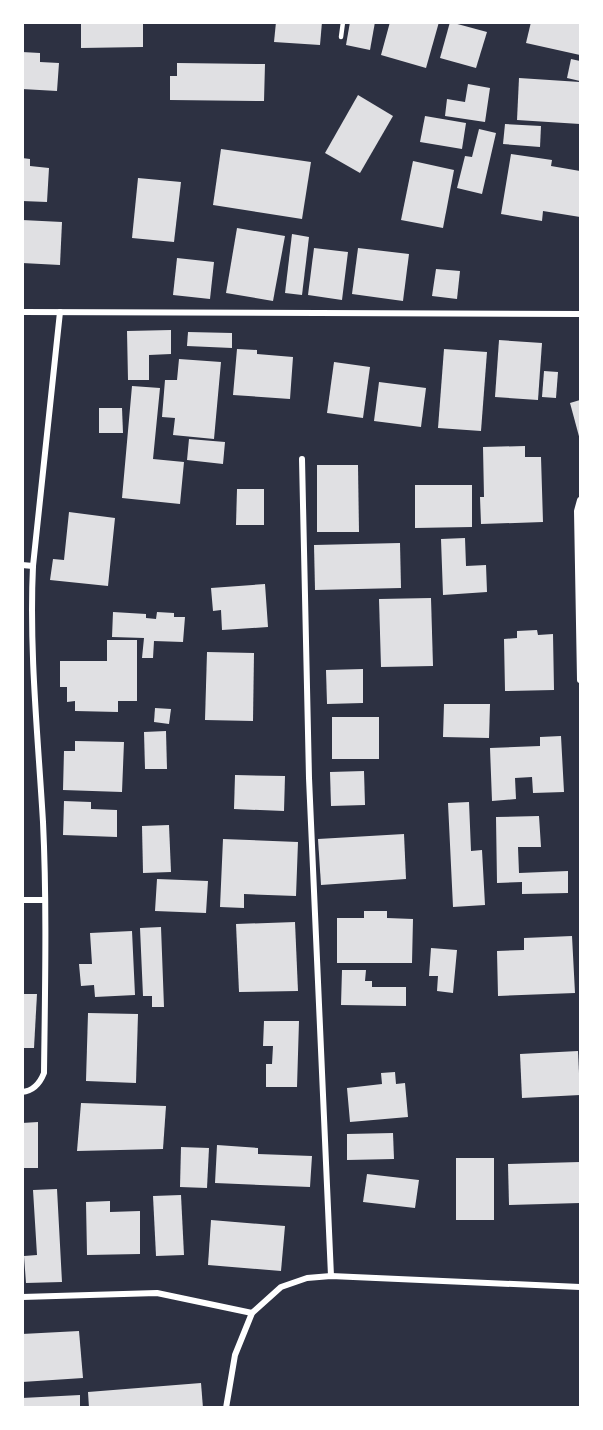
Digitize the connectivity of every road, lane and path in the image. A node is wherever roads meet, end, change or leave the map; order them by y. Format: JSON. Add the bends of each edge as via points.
{"nodes":[{"id":1,"x":343,"y":22,"type":"edge"},
{"id":2,"x":341,"y":37,"type":"dead end"},
{"id":3,"x":22,"y":312,"type":"edge"},
{"id":4,"x":60,"y":312,"type":"junction"},
{"id":5,"x":580,"y":314,"type":"edge"},
{"id":6,"x":302,"y":459,"type":"dead end"},
{"id":7,"x":580,"y":500,"type":"edge"},
{"id":8,"x":22,"y":565,"type":"edge"},
{"id":9,"x":33,"y":566,"type":"junction"},
{"id":10,"x":580,"y":680,"type":"edge"},
{"id":11,"x":22,"y":900,"type":"edge"},
{"id":12,"x":44,"y":900,"type":"junction"},
{"id":13,"x":22,"y":1092,"type":"edge"},
{"id":14,"x":331,"y":1276,"type":"junction"},
{"id":15,"x":580,"y":1287,"type":"edge"},
{"id":16,"x":22,"y":1297,"type":"edge"},
{"id":17,"x":252,"y":1312,"type":"junction"},
{"id":18,"x":226,"y":1407,"type":"edge"}],
"edges":[{"from":1,"to":2,"type":"lane"},
{"from":3,"to":4,"type":"street"},
{"from":4,"to":5,"type":"street"},
{"from":4,"to":9,"type":"street"},
{"from":6,"to":14,"type":"street","via":[[309,778]]},
{"from":7,"to":10,"type":"street"},
{"from":8,"to":9,"type":"street"},
{"from":9,"to":12,"type":"street"},
{"from":11,"to":12,"type":"street"},
{"from":12,"to":13,"type":"street","via":[[44,1074],[39,1084]]},
{"from":14,"to":15,"type":"street"},
{"from":14,"to":17,"type":"street","via":[[307,1278],[280,1287]]},
{"from":16,"to":17,"type":"street","via":[[157,1293]]},
{"from":17,"to":18,"type":"street","via":[[235,1355]]}]}
